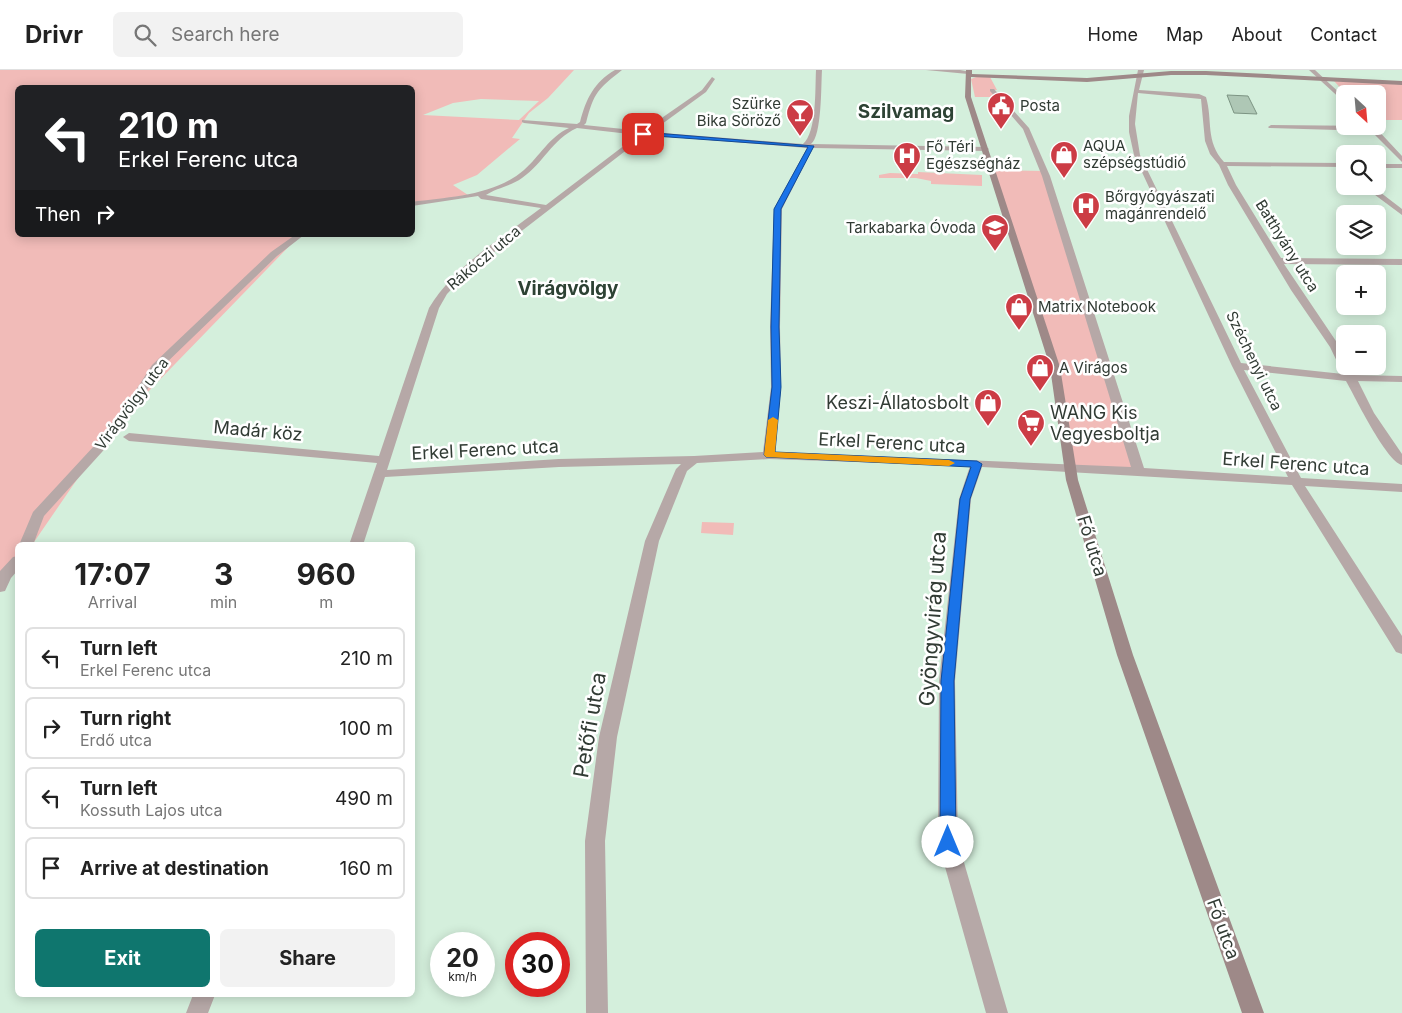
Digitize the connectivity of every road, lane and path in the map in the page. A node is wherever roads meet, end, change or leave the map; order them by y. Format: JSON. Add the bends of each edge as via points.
{"nodes":[{"id":1,"x":619,"y":70,"type":"edge"},
{"id":2,"x":819,"y":70,"type":"edge"},
{"id":3,"x":929,"y":70,"type":"edge"},
{"id":4,"x":1312,"y":70,"type":"edge"},
{"id":5,"x":1205,"y":71,"type":"edge"},
{"id":6,"x":968,"y":72,"type":"edge"},
{"id":7,"x":1141,"y":73,"type":"edge"},
{"id":8,"x":712,"y":79,"type":"dead end"},
{"id":9,"x":1323,"y":79,"type":"junction"},
{"id":10,"x":1402,"y":83,"type":"edge"},
{"id":11,"x":992,"y":90,"type":"dead end"},
{"id":12,"x":1136,"y":91,"type":"junction"},
{"id":13,"x":1336,"y":92,"type":"edge"},
{"id":14,"x":524,"y":121,"type":"dead end"},
{"id":15,"x":578,"y":126,"type":"junction"},
{"id":16,"x":1270,"y":127,"type":"dead end"},
{"id":17,"x":1336,"y":127,"type":"edge"},
{"id":18,"x":643,"y":134,"type":"junction"},
{"id":19,"x":1381,"y":135,"type":"edge"},
{"id":20,"x":811,"y":145,"type":"junction"},
{"id":21,"x":986,"y":149,"type":"junction"},
{"id":22,"x":1402,"y":160,"type":"edge"},
{"id":23,"x":1222,"y":164,"type":"junction"},
{"id":24,"x":1386,"y":166,"type":"edge"},
{"id":25,"x":1402,"y":166,"type":"edge"},
{"id":26,"x":1336,"y":167,"type":"edge"},
{"id":27,"x":485,"y":192,"type":"junction"},
{"id":28,"x":1379,"y":195,"type":"edge"},
{"id":29,"x":415,"y":204,"type":"edge"},
{"id":30,"x":547,"y":207,"type":"junction"},
{"id":31,"x":1402,"y":213,"type":"edge"},
{"id":32,"x":297,"y":237,"type":"edge"},
{"id":33,"x":1278,"y":262,"type":"junction"},
{"id":34,"x":1402,"y":262,"type":"edge"},
{"id":35,"x":1237,"y":366,"type":"junction"},
{"id":36,"x":1350,"y":378,"type":"junction"},
{"id":37,"x":1402,"y":379,"type":"edge"},
{"id":38,"x":129,"y":437,"type":"dead end"},
{"id":39,"x":769,"y":455,"type":"junction"},
{"id":40,"x":384,"y":460,"type":"junction"},
{"id":41,"x":694,"y":460,"type":"junction"},
{"id":42,"x":1402,"y":461,"type":"edge"},
{"id":43,"x":977,"y":464,"type":"junction"},
{"id":44,"x":1069,"y":467,"type":"junction"},
{"id":45,"x":1138,"y":472,"type":"junction"},
{"id":46,"x":380,"y":474,"type":"junction"},
{"id":47,"x":1296,"y":481,"type":"junction"},
{"id":48,"x":1402,"y":488,"type":"edge"},
{"id":49,"x":27,"y":542,"type":"edge"},
{"id":50,"x":357,"y":542,"type":"edge"},
{"id":51,"x":15,"y":563,"type":"edge"},
{"id":52,"x":0,"y":587,"type":"edge"},
{"id":53,"x":1402,"y":648,"type":"edge"},
{"id":54,"x":203,"y":997,"type":"edge"},
{"id":55,"x":197,"y":1013,"type":"edge"},
{"id":56,"x":597,"y":1013,"type":"edge"},
{"id":57,"x":997,"y":1013,"type":"edge"},
{"id":58,"x":1254,"y":1013,"type":"edge"}],
"edges":[{"from":1,"to":15,"type":"street","via":[[596,87],[588,100],[583,123]]},
{"from":2,"to":20,"type":"street"},
{"from":3,"to":6,"type":"street"},
{"from":4,"to":9,"type":"street"},
{"from":5,"to":7,"type":"main road"},
{"from":5,"to":9,"type":"main road"},
{"from":6,"to":7,"type":"main road","via":[[1088,80]]},
{"from":6,"to":21,"type":"main road","name":"Fő utca","via":[[968,97]]},
{"from":7,"to":12,"type":"street","name":"Széchenyi utca"},
{"from":8,"to":18,"type":"street","name":"Rákóczi utca","via":[[704,91]]},
{"from":9,"to":10,"type":"main road"},
{"from":9,"to":13,"type":"street"},
{"from":11,"to":45,"type":"street","via":[[1026,128],[1036,150]]},
{"from":12,"to":23,"type":"street","name":"Batthyány utca","via":[[1204,98],[1208,141]]},
{"from":12,"to":35,"type":"street","name":"Széchenyi utca","via":[[1132,139],[1137,155]]},
{"from":14,"to":15,"type":"street"},
{"from":15,"to":18,"type":"street"},
{"from":15,"to":27,"type":"street","via":[[555,139],[533,166],[518,177]]},
{"from":16,"to":17,"type":"street"},
{"from":18,"to":20,"type":"street"},
{"from":18,"to":30,"type":"street","name":"Rákóczi utca"},
{"from":19,"to":22,"type":"street"},
{"from":20,"to":21,"type":"street"},
{"from":20,"to":39,"type":"street","via":[[778,209],[776,387]]},
{"from":21,"to":44,"type":"main road","name":"Fő utca","via":[[1055,367]]},
{"from":23,"to":26,"type":"street"},
{"from":23,"to":33,"type":"street","name":"Batthyány utca"},
{"from":24,"to":25,"type":"street"},
{"from":27,"to":29,"type":"street"},
{"from":27,"to":30,"type":"street","via":[[481,197]]},
{"from":28,"to":31,"type":"street"},
{"from":30,"to":40,"type":"street","name":"Rákóczi utca","via":[[464,271],[443,293],[434,308]]},
{"from":32,"to":49,"type":"street","name":"Virágvölgy utca","via":[[274,254],[156,367],[132,406],[98,449],[38,515]]},
{"from":33,"to":34,"type":"street"},
{"from":33,"to":36,"type":"street","name":"Batthyány utca","via":[[1335,347]]},
{"from":35,"to":36,"type":"street"},
{"from":35,"to":47,"type":"street","name":"Széchenyi utca"},
{"from":36,"to":37,"type":"street"},
{"from":36,"to":42,"type":"street","name":"Batthyány utca","via":[[1368,413]]},
{"from":38,"to":40,"type":"street","name":"Madár köz"},
{"from":39,"to":41,"type":"street","name":"Erkel Ferenc utca"},
{"from":39,"to":43,"type":"street","name":"Erkel Ferenc utca"},
{"from":40,"to":46,"type":"street","name":"Rákóczi utca"},
{"from":41,"to":46,"type":"street","name":"Erkel Ferenc utca","via":[[559,463]]},
{"from":41,"to":56,"type":"street","name":"Petőfi utca","via":[[682,468],[652,540],[608,737],[595,841]]},
{"from":43,"to":44,"type":"street","name":"Erkel Ferenc utca"},
{"from":43,"to":57,"type":"street","name":"Gyöngyvirág utca","via":[[965,499],[948,681],[948,842]]},
{"from":44,"to":45,"type":"street","name":"Erkel Ferenc utca"},
{"from":44,"to":58,"type":"main road","name":"Fő utca","via":[[1125,655]]},
{"from":45,"to":47,"type":"street","name":"Erkel Ferenc utca"},
{"from":46,"to":50,"type":"street","name":"Rákóczi utca"},
{"from":47,"to":48,"type":"street","name":"Erkel Ferenc utca"},
{"from":47,"to":53,"type":"street","name":"Széchenyi utca"},
{"from":51,"to":52,"type":"street","via":[[4,576]]},
{"from":54,"to":55,"type":"street"}]}
